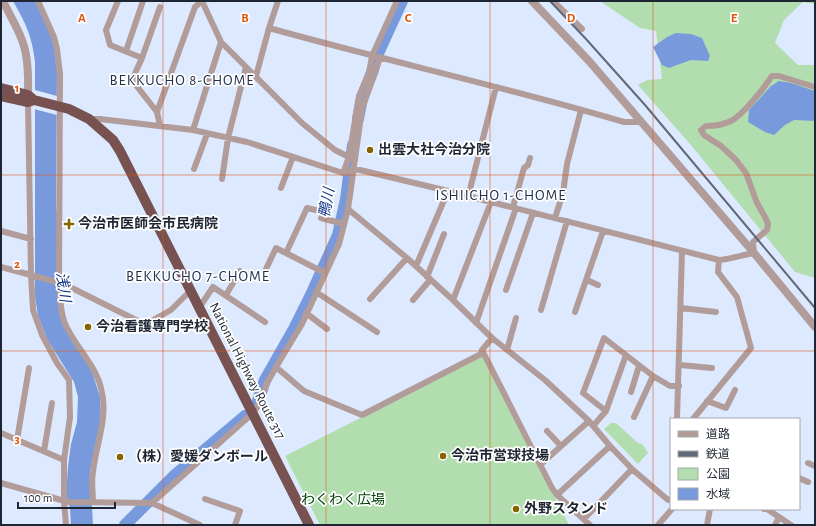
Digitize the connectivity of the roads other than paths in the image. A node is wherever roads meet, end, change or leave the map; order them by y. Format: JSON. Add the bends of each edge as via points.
{"nodes":[{"id":1,"x":3,"y":1,"type":"edge"},
{"id":2,"x":38,"y":1,"type":"edge"},
{"id":3,"x":118,"y":1,"type":"edge"},
{"id":4,"x":143,"y":1,"type":"edge"},
{"id":5,"x":202,"y":1,"type":"edge"},
{"id":6,"x":278,"y":1,"type":"edge"},
{"id":7,"x":397,"y":1,"type":"edge"},
{"id":8,"x":532,"y":1,"type":"edge"},
{"id":9,"x":553,"y":1,"type":"edge"},
{"id":10,"x":160,"y":7,"type":"dead end"},
{"id":11,"x":269,"y":28,"type":"junction"},
{"id":12,"x":582,"y":29,"type":"dead end"},
{"id":13,"x":221,"y":42,"type":"junction"},
{"id":14,"x":126,"y":51,"type":"junction"},
{"id":15,"x":372,"y":56,"type":"junction"},
{"id":16,"x":142,"y":58,"type":"junction"},
{"id":17,"x":380,"y":58,"type":"junction"},
{"id":18,"x":246,"y":67,"type":"junction"},
{"id":19,"x":256,"y":76,"type":"junction"},
{"id":20,"x":496,"y":87,"type":"junction"},
{"id":21,"x":815,"y":87,"type":"edge"},
{"id":22,"x":1,"y":88,"type":"edge"},
{"id":23,"x":1,"y":96,"type":"edge"},
{"id":24,"x":30,"y":99,"type":"junction"},
{"id":25,"x":58,"y":106,"type":"junction"},
{"id":26,"x":581,"y":110,"type":"junction"},
{"id":27,"x":157,"y":112,"type":"junction"},
{"id":28,"x":90,"y":119,"type":"junction"},
{"id":29,"x":640,"y":122,"type":"junction"},
{"id":30,"x":160,"y":126,"type":"junction"},
{"id":31,"x":193,"y":130,"type":"junction"},
{"id":32,"x":207,"y":134,"type":"junction"},
{"id":33,"x":228,"y":138,"type":"junction"},
{"id":34,"x":292,"y":157,"type":"junction"},
{"id":35,"x":348,"y":157,"type":"junction"},
{"id":36,"x":530,"y":158,"type":"dead end"},
{"id":37,"x":355,"y":160,"type":"junction"},
{"id":38,"x":194,"y":169,"type":"dead end"},
{"id":39,"x":353,"y":169,"type":"junction"},
{"id":40,"x":343,"y":173,"type":"junction"},
{"id":41,"x":222,"y":179,"type":"dead end"},
{"id":42,"x":281,"y":188,"type":"dead end"},
{"id":43,"x":448,"y":191,"type":"junction"},
{"id":44,"x":468,"y":197,"type":"junction"},
{"id":45,"x":491,"y":202,"type":"junction"},
{"id":46,"x":514,"y":208,"type":"junction"},
{"id":47,"x":348,"y":209,"type":"junction"},
{"id":48,"x":533,"y":213,"type":"junction"},
{"id":49,"x":555,"y":218,"type":"junction"},
{"id":50,"x":567,"y":221,"type":"junction"},
{"id":51,"x":344,"y":224,"type":"junction"},
{"id":52,"x":1,"y":231,"type":"edge"},
{"id":53,"x":603,"y":231,"type":"junction"},
{"id":54,"x":444,"y":234,"type":"dead end"},
{"id":55,"x":31,"y":239,"type":"junction"},
{"id":56,"x":682,"y":251,"type":"junction"},
{"id":57,"x":286,"y":253,"type":"junction"},
{"id":58,"x":754,"y":253,"type":"junction"},
{"id":59,"x":407,"y":258,"type":"junction"},
{"id":60,"x":718,"y":260,"type":"junction"},
{"id":61,"x":416,"y":266,"type":"junction"},
{"id":62,"x":1,"y":267,"type":"edge"},
{"id":63,"x":266,"y":269,"type":"dead end"},
{"id":64,"x":240,"y":271,"type":"dead end"},
{"id":65,"x":325,"y":273,"type":"junction"},
{"id":66,"x":33,"y":276,"type":"junction"},
{"id":67,"x":429,"y":279,"type":"junction"},
{"id":68,"x":587,"y":280,"type":"junction"},
{"id":69,"x":57,"y":282,"type":"junction"},
{"id":70,"x":598,"y":285,"type":"dead end"},
{"id":71,"x":506,"y":290,"type":"dead end"},
{"id":72,"x":190,"y":291,"type":"junction"},
{"id":73,"x":316,"y":292,"type":"junction"},
{"id":74,"x":226,"y":296,"type":"junction"},
{"id":75,"x":370,"y":298,"type":"dead end"},
{"id":76,"x":413,"y":300,"type":"dead end"},
{"id":77,"x":453,"y":300,"type":"junction"},
{"id":78,"x":199,"y":308,"type":"junction"},
{"id":79,"x":681,"y":308,"type":"junction"},
{"id":80,"x":541,"y":310,"type":"dead end"},
{"id":81,"x":575,"y":312,"type":"dead end"},
{"id":82,"x":716,"y":312,"type":"dead end"},
{"id":83,"x":306,"y":313,"type":"junction"},
{"id":84,"x":516,"y":318,"type":"dead end"},
{"id":85,"x":265,"y":322,"type":"dead end"},
{"id":86,"x":476,"y":323,"type":"junction"},
{"id":87,"x":815,"y":327,"type":"edge"},
{"id":88,"x":327,"y":329,"type":"dead end"},
{"id":89,"x":377,"y":332,"type":"dead end"},
{"id":90,"x":492,"y":338,"type":"junction"},
{"id":91,"x":482,"y":350,"type":"junction"},
{"id":92,"x":507,"y":350,"type":"junction"},
{"id":93,"x":626,"y":355,"type":"junction"},
{"id":94,"x":680,"y":365,"type":"junction"},
{"id":95,"x":639,"y":366,"type":"junction"},
{"id":96,"x":276,"y":367,"type":"junction"},
{"id":97,"x":29,"y":368,"type":"dead end"},
{"id":98,"x":712,"y":368,"type":"dead end"},
{"id":99,"x":653,"y":376,"type":"junction"},
{"id":100,"x":679,"y":386,"type":"junction"},
{"id":101,"x":735,"y":390,"type":"dead end"},
{"id":102,"x":631,"y":392,"type":"dead end"},
{"id":103,"x":707,"y":401,"type":"junction"},
{"id":104,"x":52,"y":403,"type":"dead end"},
{"id":105,"x":606,"y":411,"type":"junction"},
{"id":106,"x":253,"y":413,"type":"junction"},
{"id":107,"x":634,"y":417,"type":"dead end"},
{"id":108,"x":677,"y":418,"type":"edge"},
{"id":109,"x":694,"y":418,"type":"edge"},
{"id":110,"x":589,"y":420,"type":"junction"},
{"id":111,"x":593,"y":426,"type":"junction"},
{"id":112,"x":547,"y":430,"type":"dead end"},
{"id":113,"x":1,"y":433,"type":"edge"},
{"id":114,"x":17,"y":440,"type":"junction"},
{"id":115,"x":561,"y":446,"type":"junction"},
{"id":116,"x":610,"y":446,"type":"junction"},
{"id":117,"x":44,"y":451,"type":"junction"},
{"id":118,"x":64,"y":460,"type":"junction"},
{"id":119,"x":540,"y":466,"type":"junction"},
{"id":120,"x":632,"y":469,"type":"junction"},
{"id":121,"x":800,"y":478,"type":"edge"},
{"id":122,"x":808,"y":482,"type":"dead end"},
{"id":123,"x":1,"y":483,"type":"edge"},
{"id":124,"x":557,"y":495,"type":"junction"},
{"id":125,"x":205,"y":499,"type":"dead end"},
{"id":126,"x":670,"y":499,"type":"edge"},
{"id":127,"x":66,"y":502,"type":"junction"},
{"id":128,"x":92,"y":502,"type":"junction"},
{"id":129,"x":152,"y":503,"type":"junction"},
{"id":130,"x":671,"y":510,"type":"edge"},
{"id":131,"x":710,"y":510,"type":"edge"},
{"id":132,"x":768,"y":510,"type":"edge"},
{"id":133,"x":779,"y":517,"type":"junction"},
{"id":134,"x":584,"y":519,"type":"junction"},
{"id":135,"x":66,"y":525,"type":"edge"},
{"id":136,"x":200,"y":525,"type":"edge"},
{"id":137,"x":235,"y":525,"type":"edge"},
{"id":138,"x":309,"y":525,"type":"edge"},
{"id":139,"x":590,"y":525,"type":"edge"},
{"id":140,"x":658,"y":525,"type":"edge"},
{"id":141,"x":707,"y":525,"type":"edge"},
{"id":142,"x":775,"y":525,"type":"edge"},
{"id":143,"x":792,"y":525,"type":"edge"}],
"edges":[{"from":1,"to":24,"type":"street","via":[[26,53]]},
{"from":2,"to":25,"type":"street","via":[[50,25],[57,49],[60,74]]},
{"from":3,"to":14,"type":"street","via":[[106,30],[110,45]]},
{"from":4,"to":14,"type":"street"},
{"from":5,"to":13,"type":"street"},
{"from":5,"to":27,"type":"street","via":[[195,7]]},
{"from":6,"to":11,"type":"street"},
{"from":7,"to":15,"type":"street"},
{"from":8,"to":29,"type":"street","via":[[589,61]]},
{"from":9,"to":12,"type":"street"},
{"from":10,"to":16,"type":"street"},
{"from":11,"to":15,"type":"street"},
{"from":11,"to":19,"type":"street"},
{"from":13,"to":18,"type":"street"},
{"from":13,"to":31,"type":"street"},
{"from":14,"to":16,"type":"street"},
{"from":15,"to":17,"type":"street"},
{"from":15,"to":35,"type":"street","via":[[369,73],[359,96]]},
{"from":16,"to":27,"type":"street","via":[[132,80]]},
{"from":17,"to":20,"type":"street"},
{"from":17,"to":37,"type":"street","via":[[362,109]]},
{"from":18,"to":19,"type":"street"},
{"from":18,"to":33,"type":"street"},
{"from":19,"to":35,"type":"street","via":[[302,123],[335,150]]},
{"from":20,"to":26,"type":"street"},
{"from":20,"to":44,"type":"street"},
{"from":21,"to":58,"type":"street","via":[[772,76],[732,121],[717,126],[706,126],[701,130],[704,136],[721,146],[736,160],[746,173],[765,217],[767,230],[753,242]]},
{"from":22,"to":24,"type":"highway","name":"National Highway Route 317"},
{"from":23,"to":24,"type":"highway","name":"National Highway Route 317"},
{"from":24,"to":25,"type":"highway","name":"National Highway Route 317"},
{"from":24,"to":55,"type":"street"},
{"from":25,"to":28,"type":"highway","name":"National Highway Route 317"},
{"from":25,"to":69,"type":"street"},
{"from":26,"to":29,"type":"street","via":[[624,122]]},
{"from":26,"to":49,"type":"street"},
{"from":27,"to":30,"type":"street"},
{"from":28,"to":30,"type":"street"},
{"from":28,"to":72,"type":"highway","name":"National Highway Route 317","via":[[113,140],[120,151]]},
{"from":29,"to":58,"type":"street"},
{"from":30,"to":31,"type":"street"},
{"from":31,"to":32,"type":"street"},
{"from":32,"to":33,"type":"street"},
{"from":32,"to":38,"type":"street"},
{"from":33,"to":34,"type":"street"},
{"from":33,"to":41,"type":"street"},
{"from":34,"to":40,"type":"street"},
{"from":34,"to":42,"type":"street"},
{"from":35,"to":37,"type":"street"},
{"from":35,"to":40,"type":"street"},
{"from":36,"to":46,"type":"street","via":[[524,168]]},
{"from":37,"to":39,"type":"street"},
{"from":39,"to":40,"type":"street"},
{"from":39,"to":43,"type":"street"},
{"from":39,"to":47,"type":"street"},
{"from":43,"to":44,"type":"street"},
{"from":43,"to":61,"type":"street"},
{"from":44,"to":45,"type":"street"},
{"from":45,"to":46,"type":"street"},
{"from":45,"to":77,"type":"street"},
{"from":46,"to":48,"type":"street"},
{"from":46,"to":86,"type":"street"},
{"from":47,"to":51,"type":"street"},
{"from":47,"to":59,"type":"street"},
{"from":48,"to":49,"type":"street"},
{"from":48,"to":71,"type":"street"},
{"from":49,"to":50,"type":"street"},
{"from":50,"to":53,"type":"street"},
{"from":50,"to":80,"type":"street"},
{"from":51,"to":57,"type":"street","via":[[321,218],[324,212],[307,208]]},
{"from":51,"to":65,"type":"street","via":[[339,244]]},
{"from":52,"to":55,"type":"street"},
{"from":53,"to":56,"type":"street"},
{"from":53,"to":68,"type":"street"},
{"from":54,"to":67,"type":"street"},
{"from":55,"to":66,"type":"street"},
{"from":56,"to":60,"type":"street"},
{"from":56,"to":79,"type":"street"},
{"from":57,"to":63,"type":"street","via":[[276,248]]},
{"from":57,"to":65,"type":"street"},
{"from":58,"to":60,"type":"street"},
{"from":58,"to":87,"type":"street"},
{"from":59,"to":61,"type":"street"},
{"from":59,"to":75,"type":"street"},
{"from":60,"to":103,"type":"street","via":[[718,272],[737,297],[751,348]]},
{"from":61,"to":67,"type":"street"},
{"from":62,"to":66,"type":"street"},
{"from":64,"to":74,"type":"street"},
{"from":65,"to":73,"type":"street"},
{"from":66,"to":69,"type":"street"},
{"from":66,"to":118,"type":"street","via":[[33,310],[42,335],[69,380],[70,417]]},
{"from":67,"to":76,"type":"street"},
{"from":67,"to":77,"type":"street"},
{"from":68,"to":70,"type":"street"},
{"from":68,"to":81,"type":"street"},
{"from":69,"to":72,"type":"street","via":[[146,324],[171,310]]},
{"from":69,"to":128,"type":"street","via":[[60,308],[65,323],[95,371],[104,401],[92,473]]},
{"from":72,"to":78,"type":"highway","name":"National Highway Route 317"},
{"from":73,"to":83,"type":"street"},
{"from":73,"to":89,"type":"street"},
{"from":74,"to":78,"type":"street","via":[[213,287]]},
{"from":74,"to":85,"type":"street"},
{"from":77,"to":86,"type":"street"},
{"from":78,"to":106,"type":"highway","name":"National Highway Route 317"},
{"from":79,"to":82,"type":"street"},
{"from":79,"to":94,"type":"street"},
{"from":83,"to":88,"type":"street"},
{"from":83,"to":96,"type":"street"},
{"from":84,"to":92,"type":"street"},
{"from":86,"to":90,"type":"street"},
{"from":90,"to":91,"type":"street"},
{"from":90,"to":92,"type":"street"},
{"from":91,"to":96,"type":"street","via":[[481,354],[362,416],[304,392]]},
{"from":91,"to":119,"type":"street"},
{"from":92,"to":110,"type":"street"},
{"from":93,"to":95,"type":"street"},
{"from":93,"to":105,"type":"street"},
{"from":93,"to":105,"type":"street","via":[[604,338],[583,393]]},
{"from":94,"to":98,"type":"street"},
{"from":94,"to":100,"type":"street"},
{"from":95,"to":99,"type":"street"},
{"from":95,"to":102,"type":"street"},
{"from":96,"to":106,"type":"street"},
{"from":97,"to":114,"type":"street"},
{"from":99,"to":100,"type":"street","via":[[670,386]]},
{"from":99,"to":107,"type":"street"},
{"from":100,"to":108,"type":"street"},
{"from":101,"to":103,"type":"street","via":[[726,408]]},
{"from":103,"to":109,"type":"street"},
{"from":104,"to":117,"type":"street"},
{"from":105,"to":111,"type":"street"},
{"from":106,"to":129,"type":"street"},
{"from":106,"to":138,"type":"highway","name":"National Highway Route 317"},
{"from":110,"to":111,"type":"street"},
{"from":110,"to":115,"type":"street"},
{"from":111,"to":116,"type":"street"},
{"from":112,"to":115,"type":"street"},
{"from":113,"to":114,"type":"street"},
{"from":114,"to":117,"type":"street"},
{"from":115,"to":119,"type":"street"},
{"from":116,"to":120,"type":"street"},
{"from":116,"to":124,"type":"street"},
{"from":117,"to":118,"type":"street"},
{"from":118,"to":127,"type":"street"},
{"from":119,"to":124,"type":"street"},
{"from":120,"to":126,"type":"street"},
{"from":120,"to":134,"type":"street"},
{"from":121,"to":122,"type":"street"},
{"from":123,"to":127,"type":"street"},
{"from":124,"to":134,"type":"street"},
{"from":125,"to":137,"type":"street","via":[[240,511]]},
{"from":127,"to":128,"type":"street"},
{"from":127,"to":135,"type":"street"},
{"from":128,"to":129,"type":"street"},
{"from":129,"to":136,"type":"street"},
{"from":130,"to":140,"type":"street"},
{"from":131,"to":141,"type":"street"},
{"from":132,"to":133,"type":"street"},
{"from":133,"to":142,"type":"street"},
{"from":133,"to":143,"type":"street"},
{"from":134,"to":139,"type":"street"}]}
